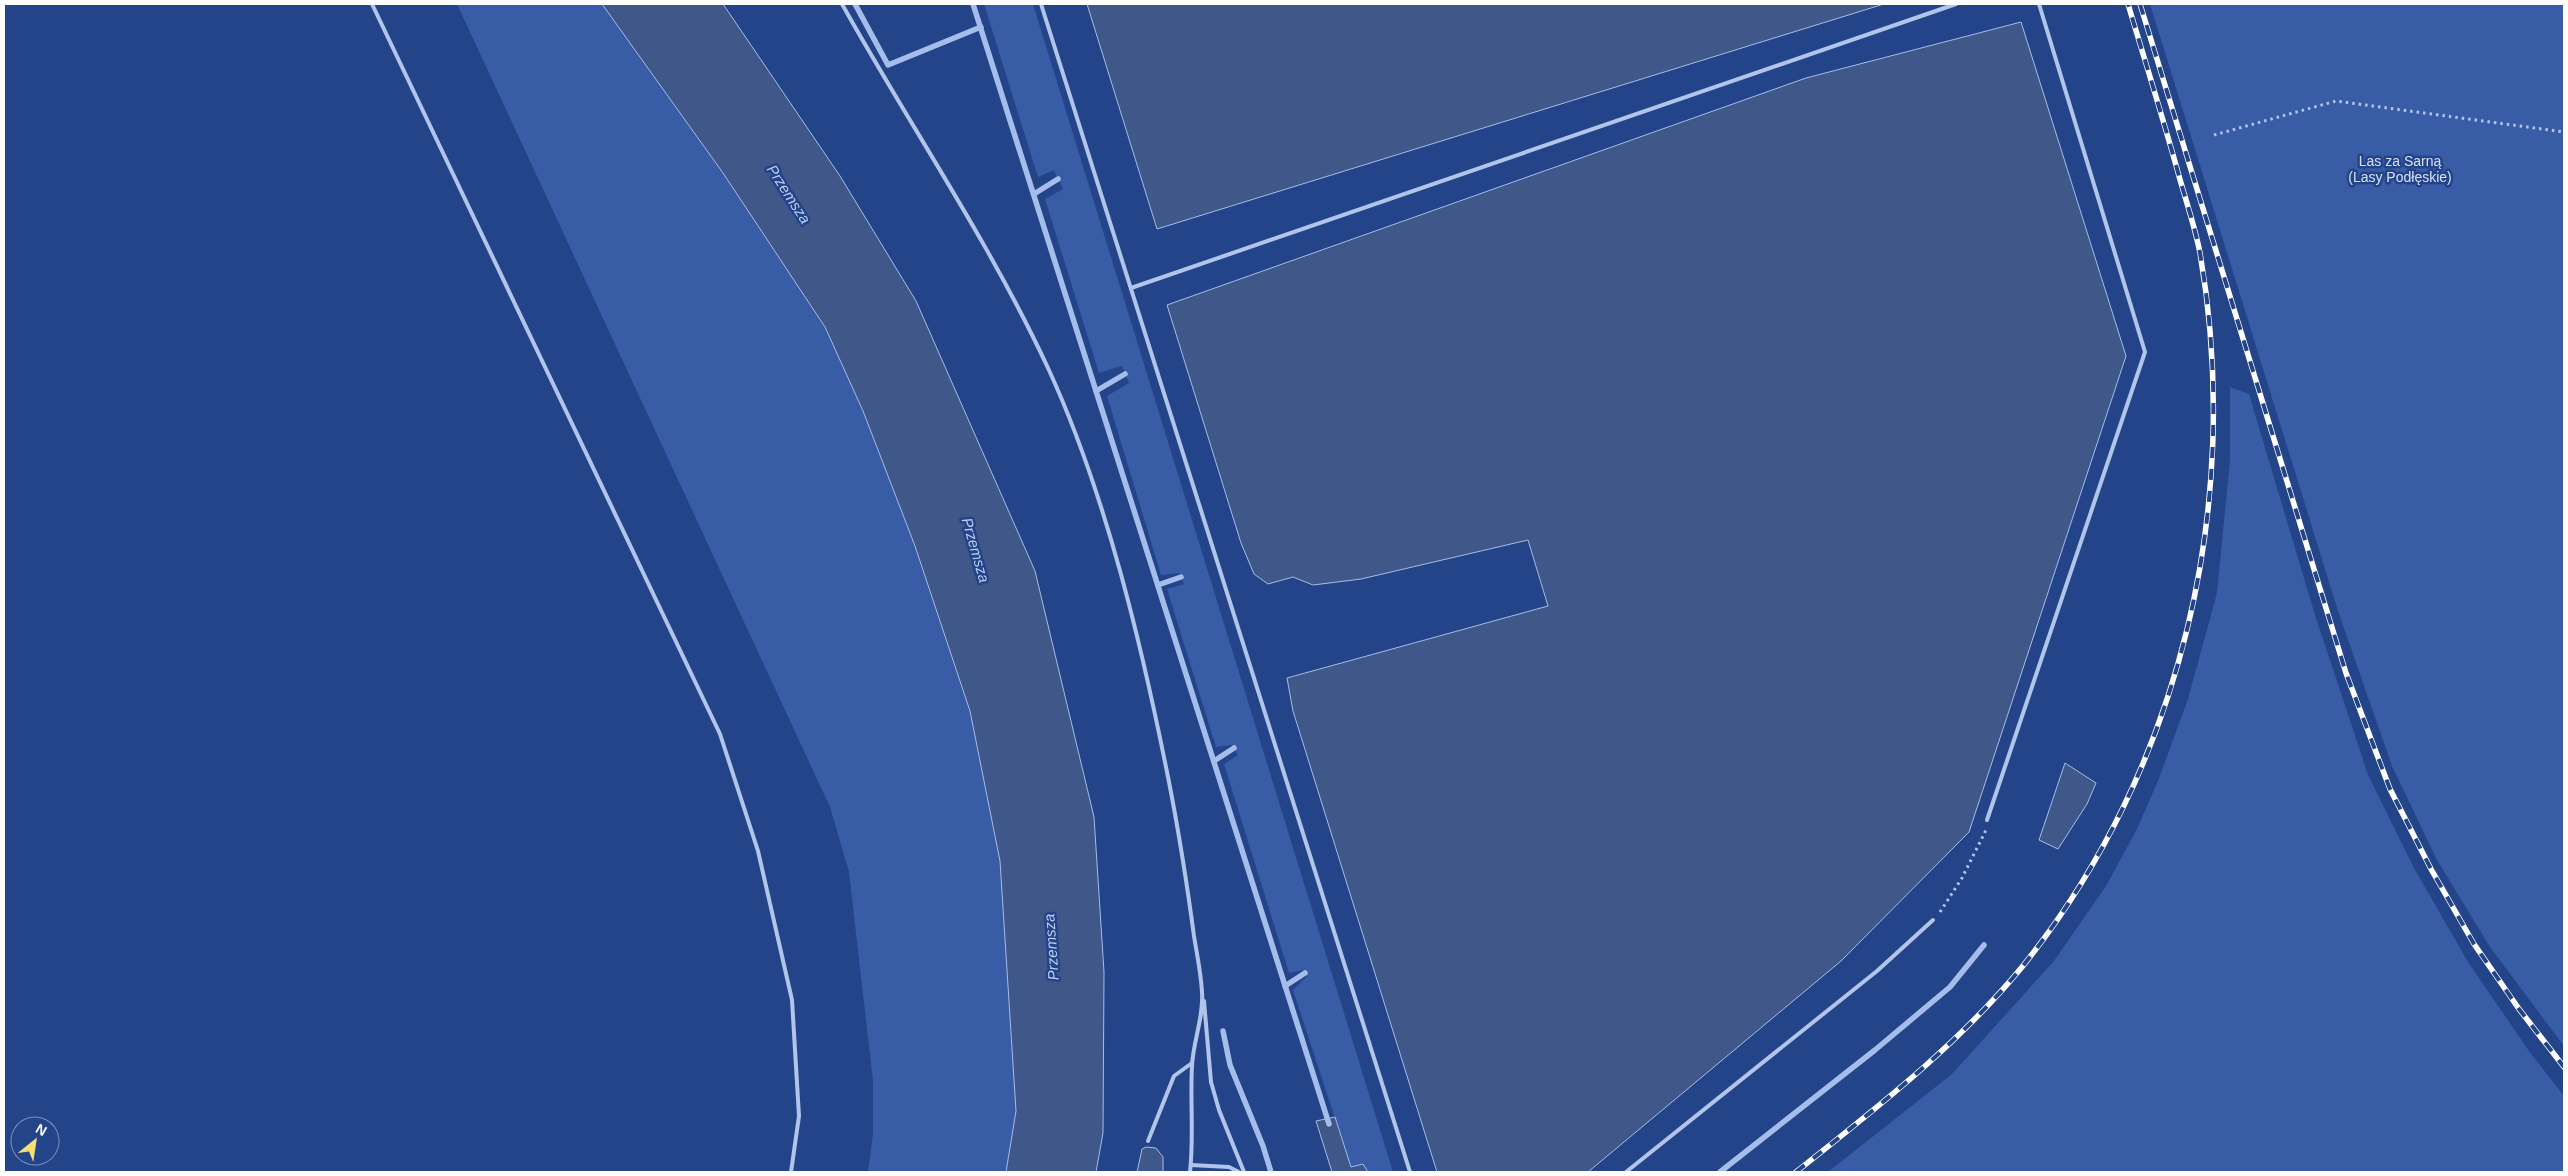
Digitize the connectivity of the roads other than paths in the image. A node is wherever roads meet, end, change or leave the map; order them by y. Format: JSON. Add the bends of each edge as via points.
{"nodes":[{"id":1,"x":372,"y":4,"type":"edge"},
{"id":2,"x":842,"y":4,"type":"edge"},
{"id":3,"x":1041,"y":4,"type":"edge"},
{"id":4,"x":1956,"y":4,"type":"edge"},
{"id":5,"x":2039,"y":4,"type":"edge"},
{"id":6,"x":1131,"y":288,"type":"junction"},
{"id":7,"x":1987,"y":820,"type":"dead end"},
{"id":8,"x":1934,"y":920,"type":"road end"},
{"id":9,"x":1203,"y":994,"type":"junction"},
{"id":10,"x":1192,"y":1063,"type":"junction"},
{"id":11,"x":1148,"y":1141,"type":"dead end"},
{"id":12,"x":1191,"y":1165,"type":"junction"},
{"id":13,"x":791,"y":1172,"type":"edge"},
{"id":14,"x":1190,"y":1172,"type":"edge"},
{"id":15,"x":1239,"y":1172,"type":"edge"},
{"id":16,"x":1244,"y":1172,"type":"edge"},
{"id":17,"x":1410,"y":1172,"type":"edge"},
{"id":18,"x":1626,"y":1172,"type":"edge"}],
"edges":[{"from":1,"to":13,"type":"lane","via":[[720,734],[758,851],[792,1000],[799,1116]]},
{"from":2,"to":9,"type":"lane","via":[[1004,282],[1048,368],[1077,436],[1136,633],[1158,729],[1182,853]]},
{"from":3,"to":6,"type":"lane"},
{"from":4,"to":6,"type":"lane"},
{"from":5,"to":7,"type":"lane","via":[[2145,352]]},
{"from":6,"to":17,"type":"lane"},
{"from":8,"to":18,"type":"lane","via":[[1877,971]]},
{"from":9,"to":10,"type":"lane"},
{"from":9,"to":16,"type":"lane","via":[[1211,1082]]},
{"from":10,"to":11,"type":"lane","via":[[1174,1076]]},
{"from":10,"to":12,"type":"lane"},
{"from":12,"to":14,"type":"lane"},
{"from":12,"to":15,"type":"lane","via":[[1229,1167]]}]}
